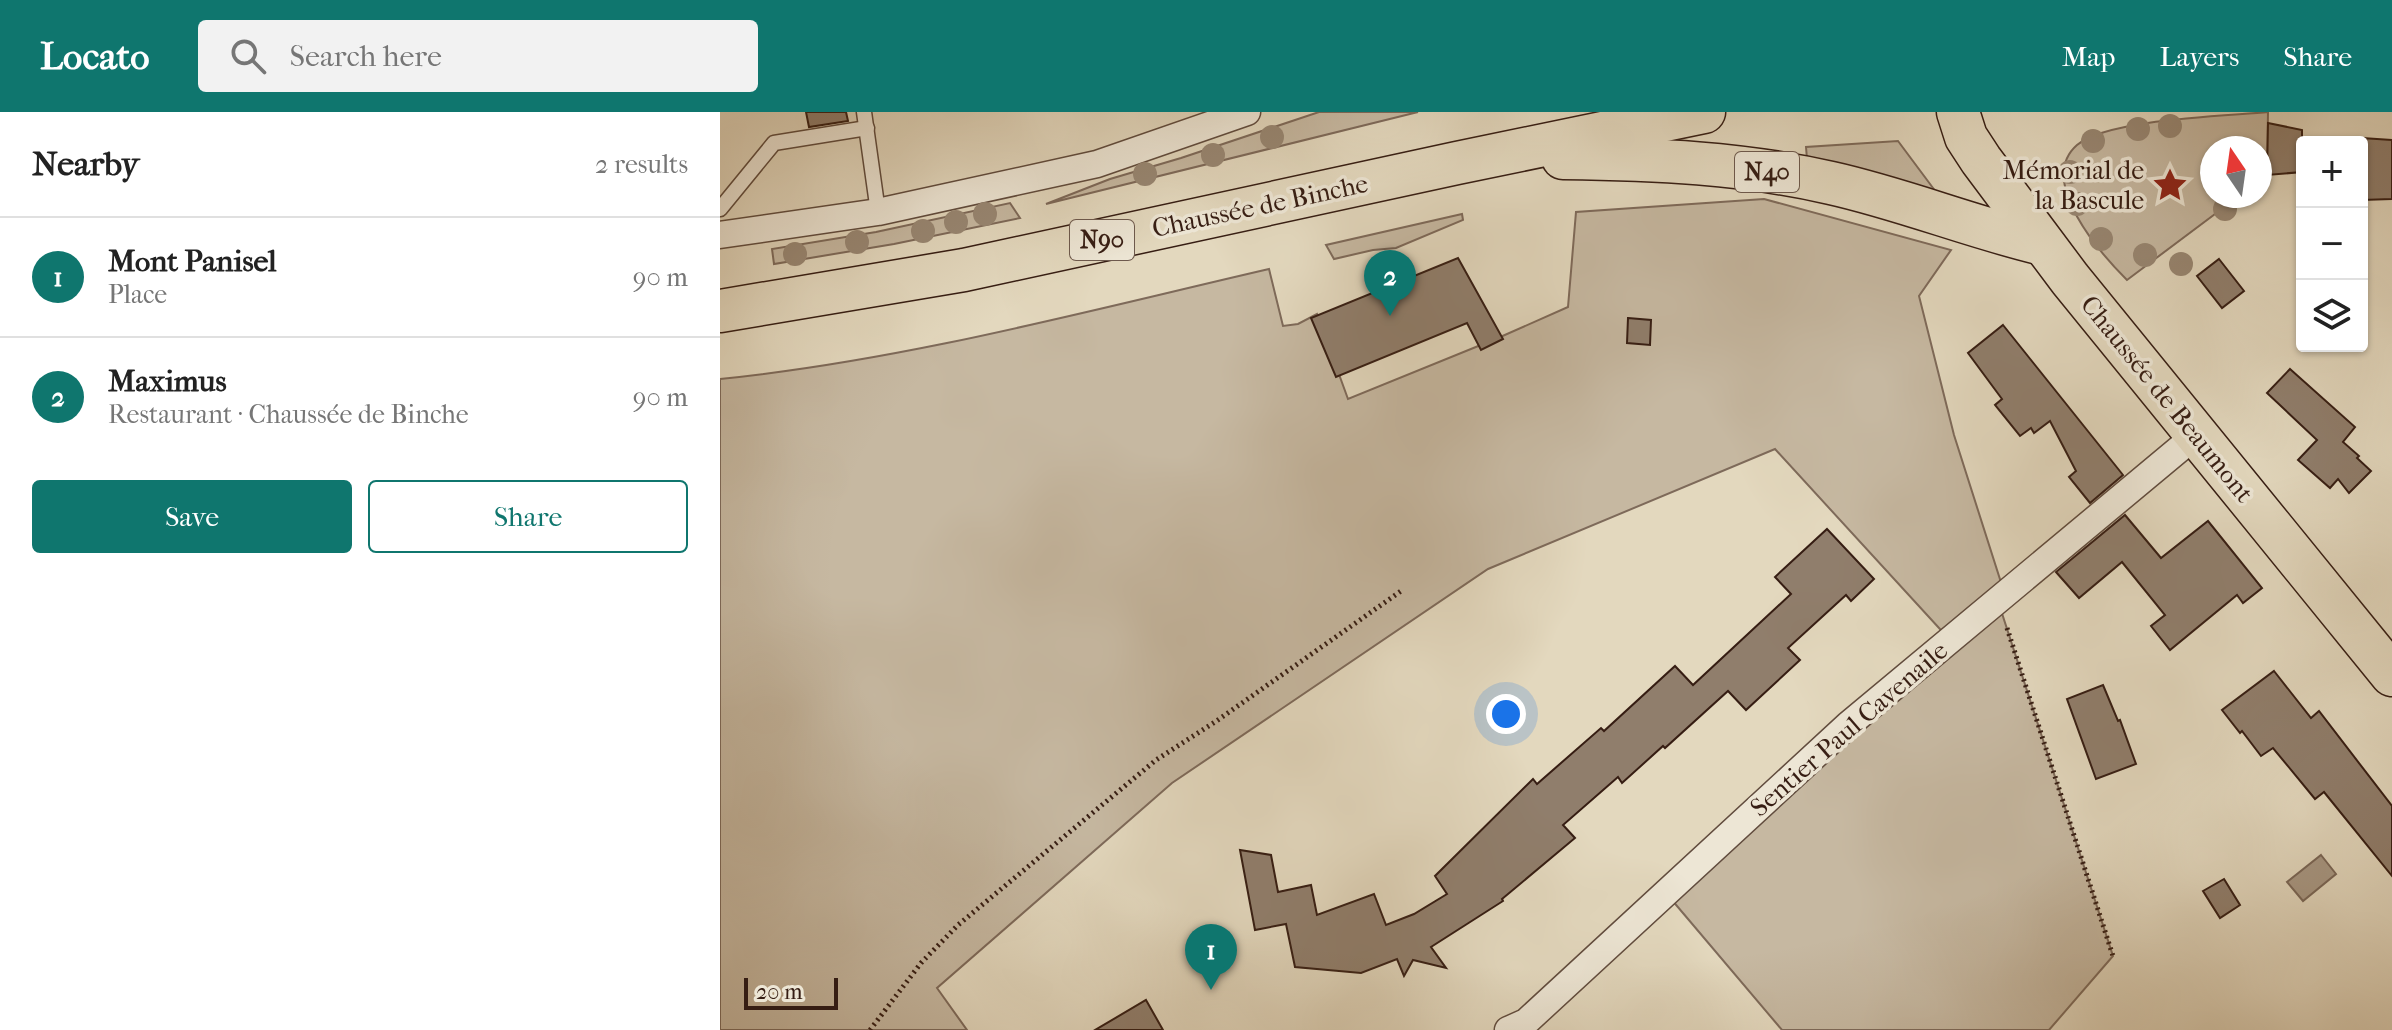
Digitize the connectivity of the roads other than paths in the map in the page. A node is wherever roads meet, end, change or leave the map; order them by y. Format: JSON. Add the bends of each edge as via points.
{"nodes":[{"id":1,"x":864,"y":112,"type":"edge"},
{"id":2,"x":1247,"y":112,"type":"edge"},
{"id":3,"x":1704,"y":112,"type":"edge"},
{"id":4,"x":1958,"y":112,"type":"edge"},
{"id":5,"x":867,"y":128,"type":"junction"},
{"id":6,"x":1482,"y":157,"type":"junction"},
{"id":7,"x":720,"y":209,"type":"edge"},
{"id":8,"x":878,"y":212,"type":"junction"},
{"id":9,"x":720,"y":235,"type":"edge"},
{"id":10,"x":2043,"y":244,"type":"junction"},
{"id":11,"x":720,"y":311,"type":"edge"},
{"id":12,"x":2196,"y":435,"type":"junction"},
{"id":13,"x":2392,"y":675,"type":"edge"},
{"id":14,"x":1508,"y":1030,"type":"edge"}],
"edges":[{"from":1,"to":5,"type":"lane"},
{"from":2,"to":8,"type":"street","via":[[1097,164]]},
{"from":3,"to":6,"type":"main road","name":"Chaussée de Binche","number":"N90"},
{"from":4,"to":10,"type":"main road","name":"Chaussée de Beaumont","via":[[1966,137]]},
{"from":5,"to":7,"type":"lane","via":[[774,143]]},
{"from":5,"to":8,"type":"lane"},
{"from":6,"to":10,"type":"main road","number":"N40","via":[[1627,159],[1803,177]]},
{"from":6,"to":11,"type":"main road","name":"Chaussée de Binche","number":"N90","via":[[964,270]]},
{"from":8,"to":9,"type":"street"},
{"from":10,"to":12,"type":"main road","name":"Chaussée de Beaumont"},
{"from":12,"to":13,"type":"main road","name":"Chaussée de Beaumont"},
{"from":12,"to":14,"type":"street","name":"Sentier Paul Cavenaile","via":[[1848,725],[1526,1022]]}]}
